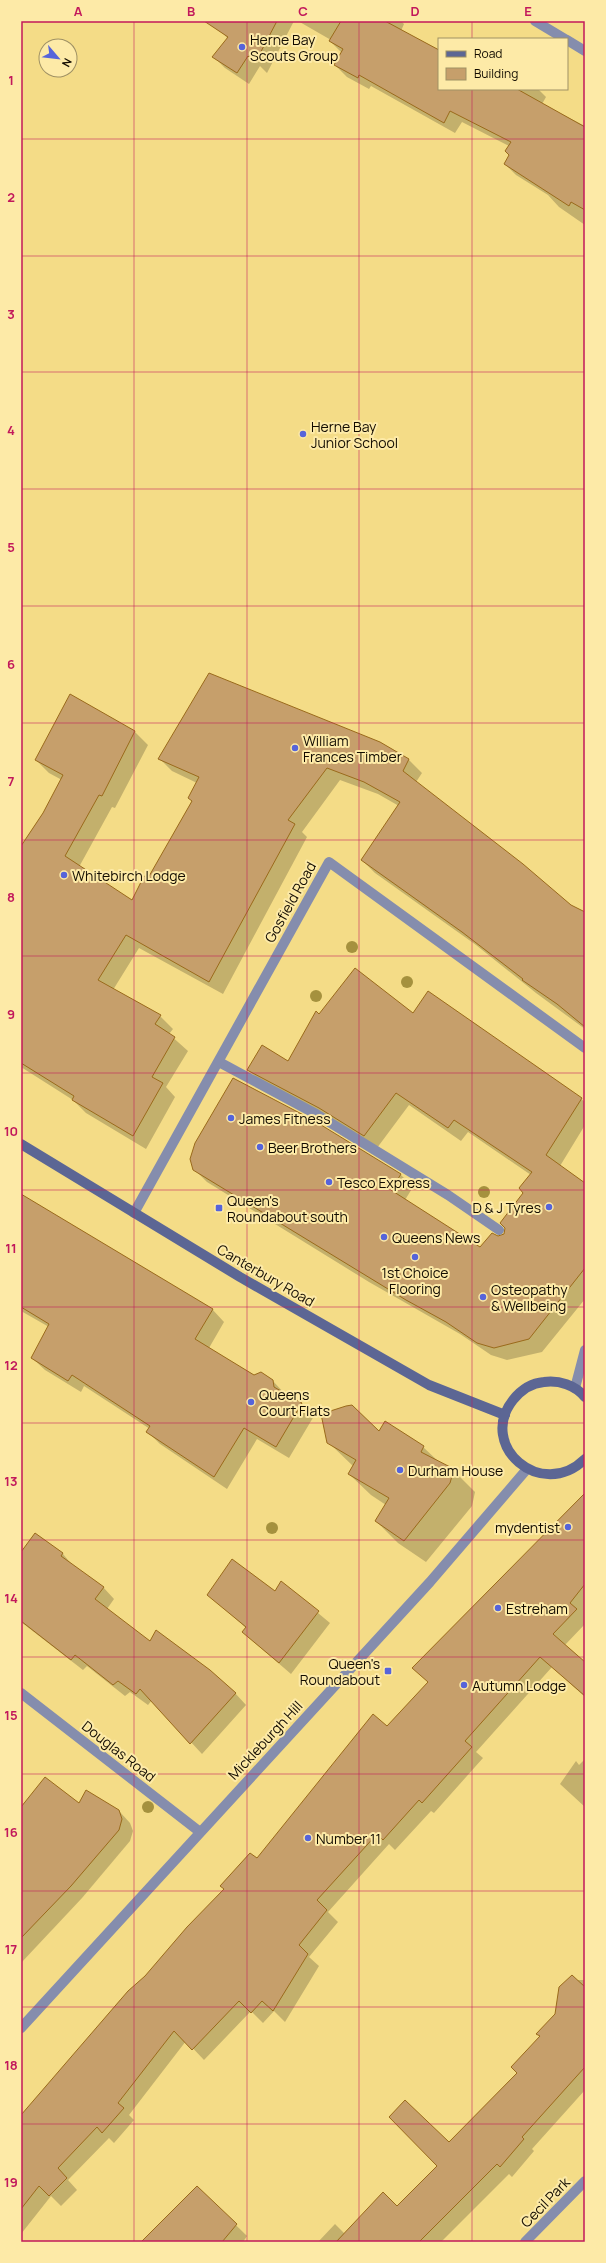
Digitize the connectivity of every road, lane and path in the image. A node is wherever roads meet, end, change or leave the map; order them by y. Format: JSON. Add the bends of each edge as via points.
{"nodes":[{"id":1,"x":535,"y":21,"type":"edge"},
{"id":2,"x":563,"y":38,"type":"edge"},
{"id":3,"x":568,"y":41,"type":"edge"},
{"id":4,"x":585,"y":51,"type":"edge"},
{"id":5,"x":585,"y":1048,"type":"edge"},
{"id":6,"x":219,"y":1062,"type":"junction"},
{"id":7,"x":21,"y":1144,"type":"edge"},
{"id":8,"x":134,"y":1213,"type":"junction"},
{"id":9,"x":499,"y":1230,"type":"dead end"},
{"id":10,"x":585,"y":1350,"type":"edge"},
{"id":11,"x":575,"y":1388,"type":"junction"},
{"id":12,"x":585,"y":1397,"type":"edge"},
{"id":13,"x":505,"y":1415,"type":"junction"},
{"id":14,"x":585,"y":1459,"type":"edge"},
{"id":15,"x":527,"y":1469,"type":"junction"},
{"id":16,"x":21,"y":1693,"type":"edge"},
{"id":17,"x":200,"y":1832,"type":"junction"},
{"id":18,"x":21,"y":2028,"type":"edge"},
{"id":19,"x":585,"y":2181,"type":"edge"},
{"id":20,"x":526,"y":2242,"type":"edge"}],
"edges":[{"from":1,"to":2,"type":"street"},
{"from":3,"to":4,"type":"street"},
{"from":5,"to":6,"type":"street","name":"Gosfield Road","via":[[329,862]]},
{"from":6,"to":8,"type":"street","name":"Gosfield Road"},
{"from":6,"to":9,"type":"street","via":[[316,1114],[448,1195]]},
{"from":7,"to":8,"type":"main road","name":"Canterbury Road"},
{"from":8,"to":13,"type":"main road","name":"Canterbury Road","via":[[429,1385]]},
{"from":10,"to":11,"type":"street"},
{"from":11,"to":12,"type":"main road"},
{"from":11,"to":13,"type":"main road","via":[[551,1381],[527,1387],[510,1404]]},
{"from":13,"to":15,"type":"main road","via":[[504,1440],[517,1462]]},
{"from":14,"to":15,"type":"main road","via":[[565,1473],[539,1474]]},
{"from":15,"to":17,"type":"street","name":"Mickleburgh Hill","via":[[430,1582]]},
{"from":16,"to":17,"type":"street","name":"Douglas Road"},
{"from":17,"to":18,"type":"street","name":"Mickleburgh Hill"},
{"from":19,"to":20,"type":"street","name":"Cecil Park"}]}
